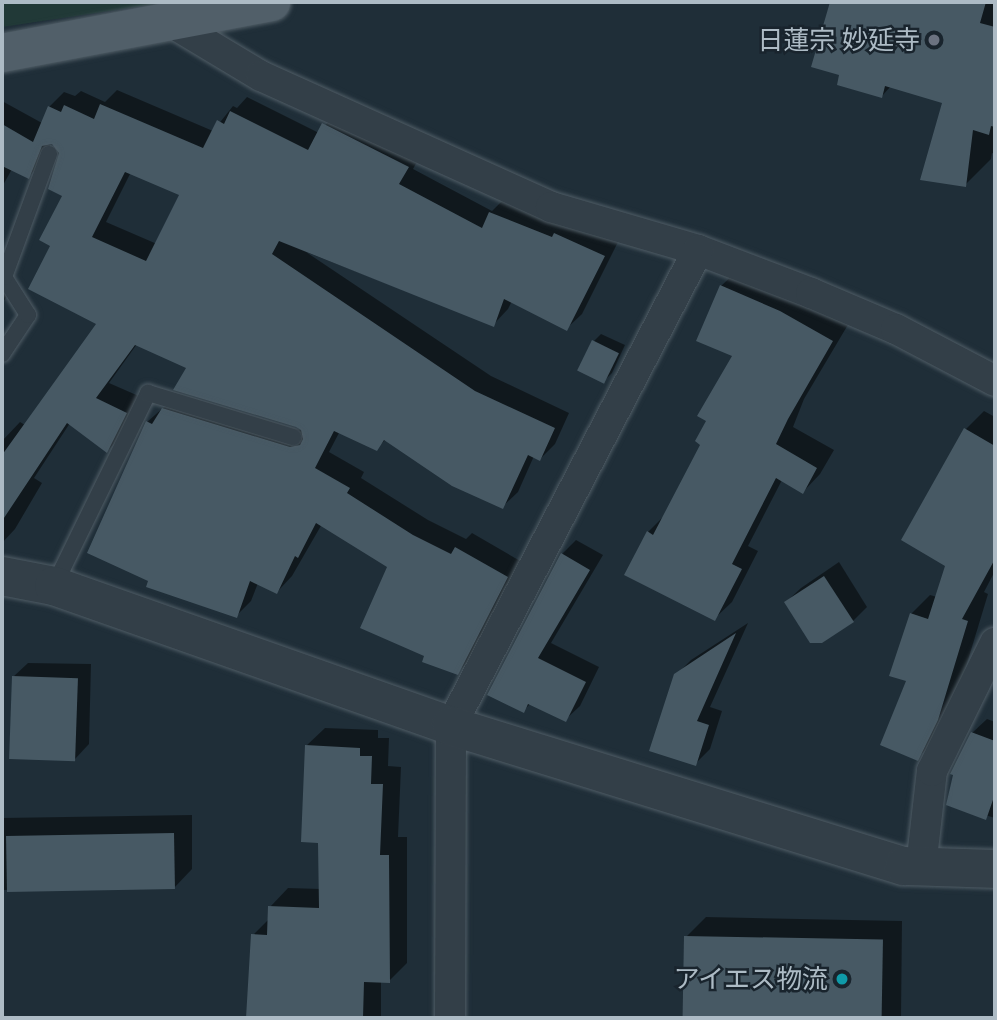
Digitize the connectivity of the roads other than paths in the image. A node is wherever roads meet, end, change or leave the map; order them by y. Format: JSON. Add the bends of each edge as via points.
{"nodes":[{"id":1,"x":271,"y":2,"type":"edge"},
{"id":2,"x":172,"y":22,"type":"junction"},
{"id":3,"x":2,"y":53,"type":"edge"},
{"id":4,"x":49,"y":154,"type":"dead end"},
{"id":5,"x":698,"y":250,"type":"junction"},
{"id":6,"x":2,"y":354,"type":"edge"},
{"id":7,"x":995,"y":381,"type":"edge"},
{"id":8,"x":293,"y":436,"type":"dead end"},
{"id":9,"x":2,"y":576,"type":"edge"},
{"id":10,"x":54,"y":586,"type":"junction"},
{"id":11,"x":995,"y":643,"type":"edge"},
{"id":12,"x":450,"y":726,"type":"junction"},
{"id":13,"x":921,"y":867,"type":"junction"},
{"id":14,"x":995,"y":869,"type":"edge"},
{"id":15,"x":450,"y":1018,"type":"edge"}],
"edges":[{"from":1,"to":2,"type":"main road"},
{"from":2,"to":3,"type":"main road"},
{"from":2,"to":5,"type":"street","via":[[261,76],[551,208]]},
{"from":4,"to":6,"type":"lane","via":[[4,277],[28,315]]},
{"from":5,"to":7,"type":"street","via":[[896,329]]},
{"from":5,"to":12,"type":"street"},
{"from":8,"to":10,"type":"lane","via":[[148,393]]},
{"from":9,"to":10,"type":"street"},
{"from":10,"to":12,"type":"street"},
{"from":11,"to":13,"type":"street","via":[[932,771]]},
{"from":12,"to":13,"type":"street","via":[[904,866]]},
{"from":12,"to":15,"type":"street"},
{"from":13,"to":14,"type":"street"}]}
